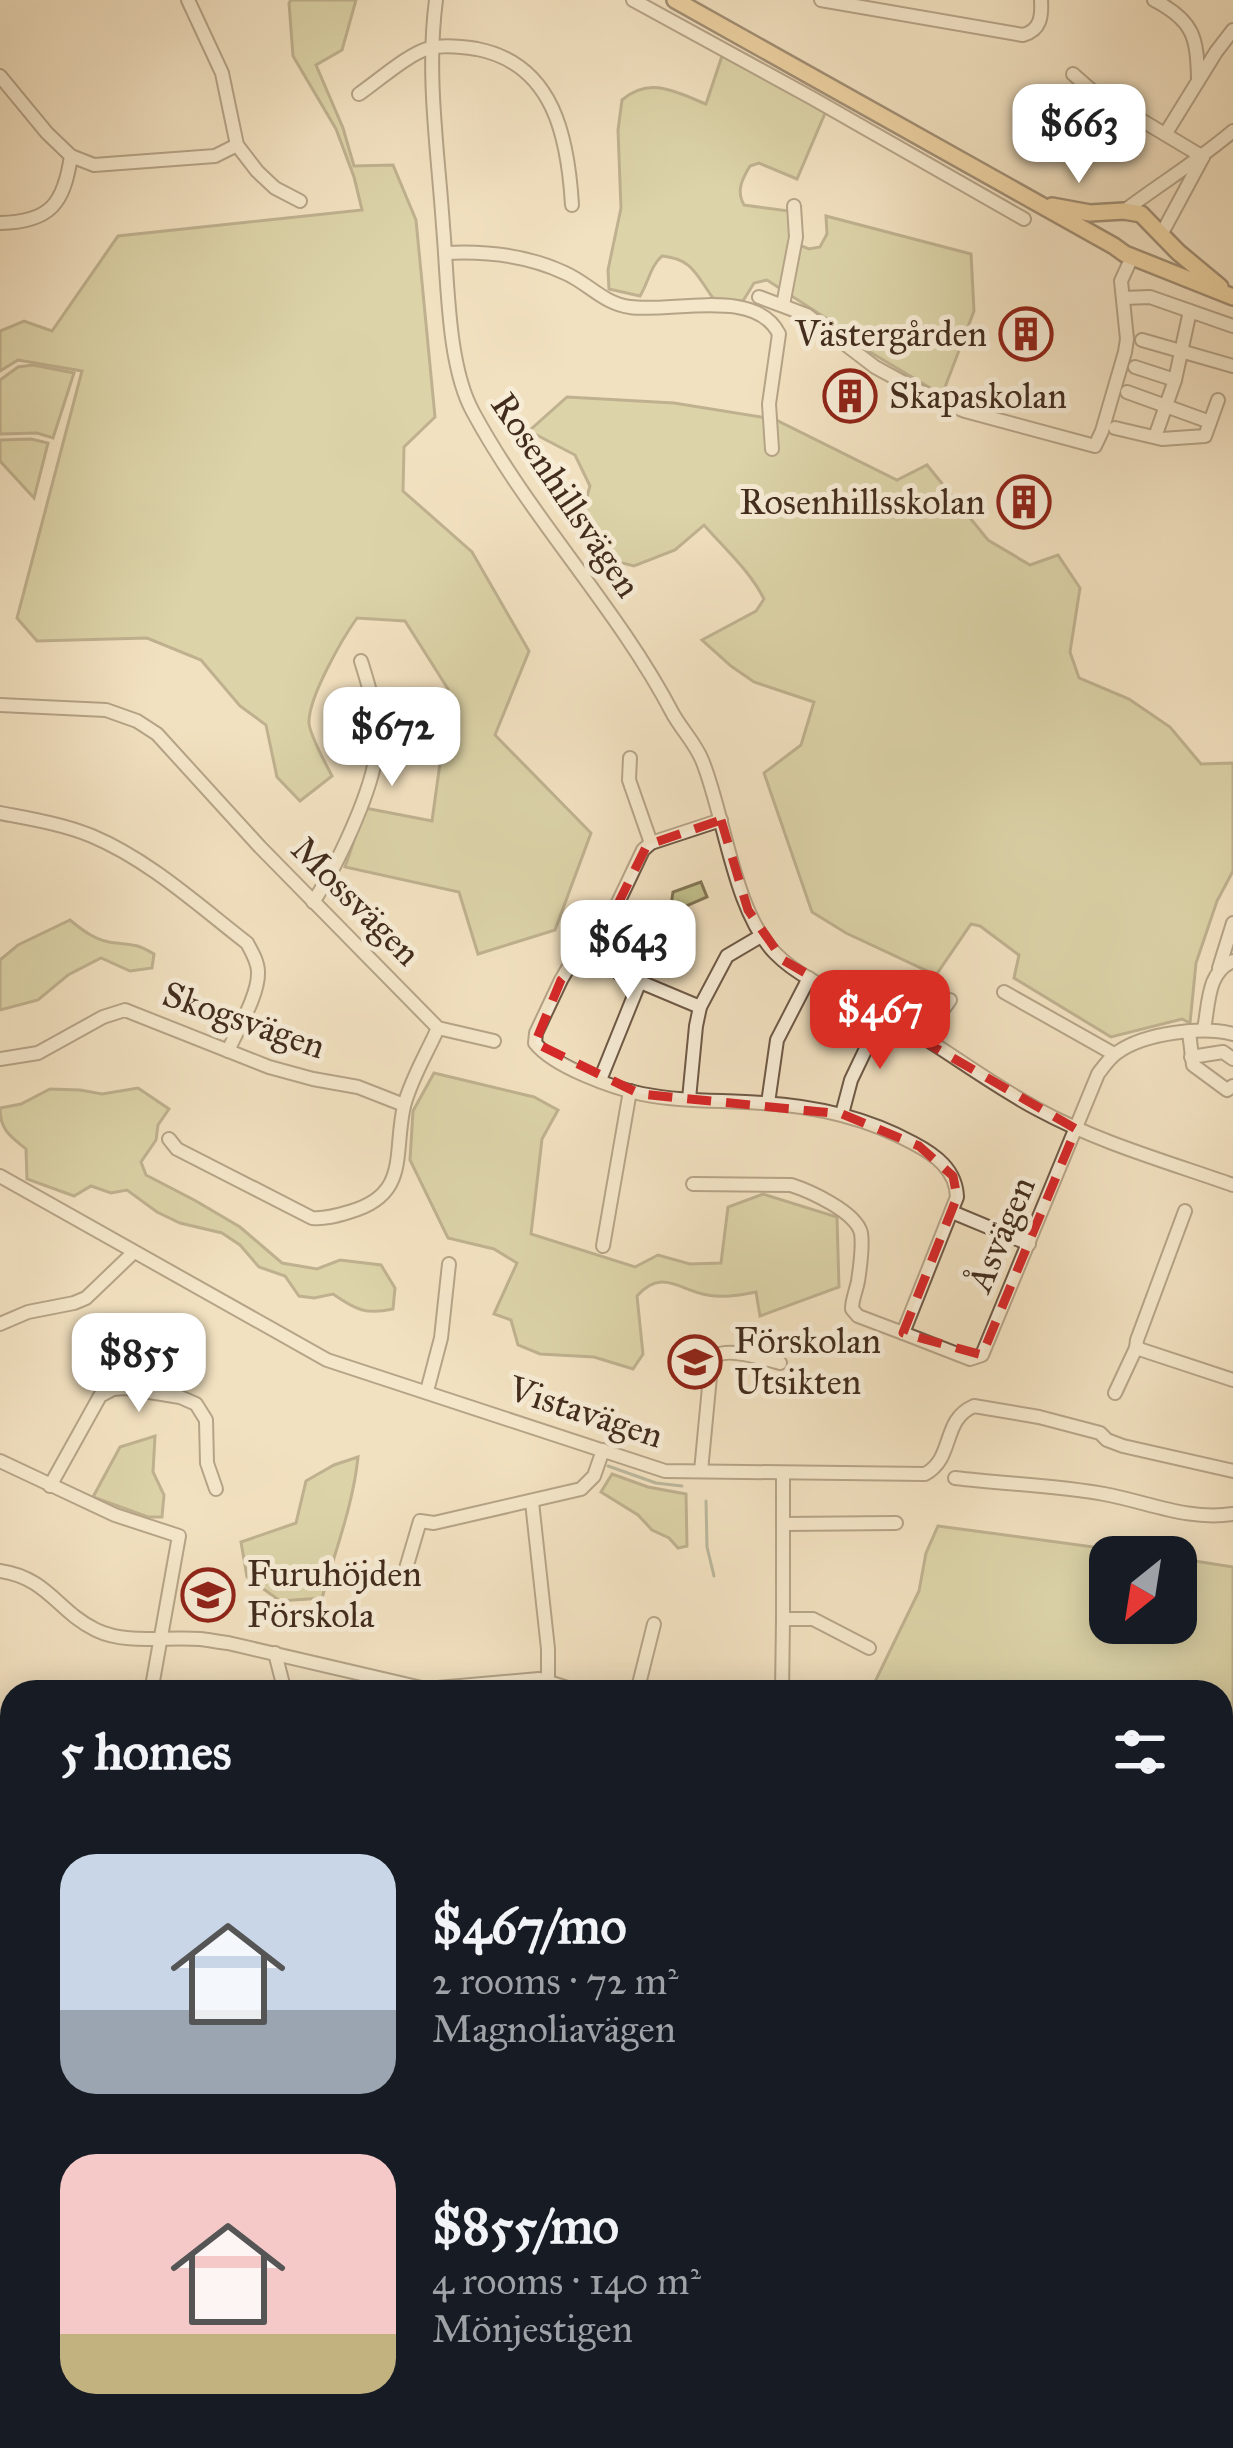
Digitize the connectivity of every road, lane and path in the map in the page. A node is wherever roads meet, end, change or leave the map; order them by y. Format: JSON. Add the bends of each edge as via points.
{"nodes":[{"id":1,"x":188,"y":0,"type":"edge"},
{"id":2,"x":436,"y":0,"type":"edge"},
{"id":3,"x":633,"y":0,"type":"edge"},
{"id":4,"x":821,"y":0,"type":"edge"},
{"id":5,"x":1041,"y":0,"type":"edge"},
{"id":6,"x":1154,"y":0,"type":"edge"},
{"id":7,"x":677,"y":1,"type":"edge"},
{"id":8,"x":869,"y":4,"type":"edge"},
{"id":9,"x":911,"y":7,"type":"edge"},
{"id":10,"x":669,"y":20,"type":"junction"},
{"id":11,"x":1233,"y":30,"type":"edge"},
{"id":12,"x":433,"y":46,"type":"junction"},
{"id":13,"x":1073,"y":74,"type":"dead end"},
{"id":14,"x":0,"y":76,"type":"edge"},
{"id":15,"x":1198,"y":80,"type":"junction"},
{"id":16,"x":359,"y":94,"type":"dead end"},
{"id":17,"x":1233,"y":131,"type":"edge"},
{"id":18,"x":1166,"y":133,"type":"junction"},
{"id":19,"x":237,"y":145,"type":"junction"},
{"id":20,"x":71,"y":156,"type":"junction"},
{"id":21,"x":1203,"y":157,"type":"junction"},
{"id":22,"x":1029,"y":197,"type":"junction"},
{"id":23,"x":300,"y":201,"type":"dead end"},
{"id":24,"x":572,"y":205,"type":"dead end"},
{"id":25,"x":794,"y":206,"type":"dead end"},
{"id":26,"x":1123,"y":212,"type":"junction"},
{"id":27,"x":1024,"y":219,"type":"dead end"},
{"id":28,"x":0,"y":223,"type":"edge"},
{"id":29,"x":1162,"y":233,"type":"junction"},
{"id":30,"x":1114,"y":246,"type":"junction"},
{"id":31,"x":446,"y":254,"type":"junction"},
{"id":32,"x":1134,"y":257,"type":"junction"},
{"id":33,"x":1233,"y":296,"type":"edge"},
{"id":34,"x":759,"y":297,"type":"dead end"},
{"id":35,"x":1123,"y":298,"type":"junction"},
{"id":36,"x":783,"y":305,"type":"junction"},
{"id":37,"x":1190,"y":311,"type":"junction"},
{"id":38,"x":1233,"y":326,"type":"edge"},
{"id":39,"x":1142,"y":340,"type":"dead end"},
{"id":40,"x":1181,"y":352,"type":"junction"},
{"id":41,"x":1233,"y":367,"type":"edge"},
{"id":42,"x":1135,"y":368,"type":"dead end"},
{"id":43,"x":1175,"y":380,"type":"junction"},
{"id":44,"x":1127,"y":392,"type":"dead end"},
{"id":45,"x":1218,"y":400,"type":"dead end"},
{"id":46,"x":1165,"y":405,"type":"junction"},
{"id":47,"x":1210,"y":422,"type":"junction"},
{"id":48,"x":1115,"y":428,"type":"dead end"},
{"id":49,"x":1154,"y":437,"type":"junction"},
{"id":50,"x":772,"y":448,"type":"dead end"},
{"id":51,"x":361,"y":661,"type":"dead end"},
{"id":52,"x":0,"y":705,"type":"edge"},
{"id":53,"x":630,"y":758,"type":"dead end"},
{"id":54,"x":0,"y":813,"type":"edge"},
{"id":55,"x":721,"y":820,"type":"junction"},
{"id":56,"x":651,"y":843,"type":"junction"},
{"id":57,"x":314,"y":902,"type":"junction"},
{"id":58,"x":1233,"y":923,"type":"edge"},
{"id":59,"x":761,"y":935,"type":"junction"},
{"id":60,"x":591,"y":945,"type":"junction"},
{"id":61,"x":1233,"y":961,"type":"edge"},
{"id":62,"x":1218,"y":969,"type":"junction"},
{"id":63,"x":809,"y":978,"type":"junction"},
{"id":64,"x":640,"y":982,"type":"junction"},
{"id":65,"x":1004,"y":992,"type":"dead end"},
{"id":66,"x":950,"y":1000,"type":"dead end"},
{"id":67,"x":700,"y":1007,"type":"junction"},
{"id":68,"x":883,"y":1013,"type":"junction"},
{"id":69,"x":438,"y":1028,"type":"junction"},
{"id":70,"x":1204,"y":1029,"type":"junction"},
{"id":71,"x":1189,"y":1032,"type":"junction"},
{"id":72,"x":1233,"y":1034,"type":"edge"},
{"id":73,"x":923,"y":1037,"type":"junction"},
{"id":74,"x":494,"y":1041,"type":"dead end"},
{"id":75,"x":228,"y":1051,"type":"junction"},
{"id":76,"x":1114,"y":1054,"type":"junction"},
{"id":77,"x":1192,"y":1057,"type":"junction"},
{"id":78,"x":0,"y":1059,"type":"edge"},
{"id":79,"x":1233,"y":1059,"type":"edge"},
{"id":80,"x":600,"y":1080,"type":"junction"},
{"id":81,"x":1233,"y":1086,"type":"edge"},
{"id":82,"x":630,"y":1091,"type":"junction"},
{"id":83,"x":689,"y":1100,"type":"junction"},
{"id":84,"x":768,"y":1103,"type":"junction"},
{"id":85,"x":404,"y":1105,"type":"junction"},
{"id":86,"x":842,"y":1114,"type":"junction"},
{"id":87,"x":1076,"y":1129,"type":"junction"},
{"id":88,"x":169,"y":1139,"type":"dead end"},
{"id":89,"x":0,"y":1176,"type":"edge"},
{"id":90,"x":693,"y":1184,"type":"dead end"},
{"id":91,"x":1233,"y":1185,"type":"edge"},
{"id":92,"x":1185,"y":1211,"type":"dead end"},
{"id":93,"x":952,"y":1212,"type":"junction"},
{"id":94,"x":1029,"y":1244,"type":"junction"},
{"id":95,"x":603,"y":1246,"type":"dead end"},
{"id":96,"x":134,"y":1252,"type":"junction"},
{"id":97,"x":449,"y":1264,"type":"dead end"},
{"id":98,"x":0,"y":1324,"type":"edge"},
{"id":99,"x":903,"y":1333,"type":"junction"},
{"id":100,"x":1136,"y":1348,"type":"junction"},
{"id":101,"x":780,"y":1363,"type":"dead end"},
{"id":102,"x":1233,"y":1380,"type":"edge"},
{"id":103,"x":427,"y":1391,"type":"junction"},
{"id":104,"x":1115,"y":1393,"type":"dead end"},
{"id":105,"x":603,"y":1450,"type":"junction"},
{"id":106,"x":0,"y":1461,"type":"edge"},
{"id":107,"x":701,"y":1471,"type":"junction"},
{"id":108,"x":1233,"y":1471,"type":"edge"},
{"id":109,"x":783,"y":1473,"type":"junction"},
{"id":110,"x":955,"y":1478,"type":"dead end"},
{"id":111,"x":50,"y":1486,"type":"junction"},
{"id":112,"x":216,"y":1489,"type":"dead end"},
{"id":113,"x":532,"y":1502,"type":"junction"},
{"id":114,"x":1233,"y":1514,"type":"edge"},
{"id":115,"x":896,"y":1523,"type":"dead end"},
{"id":116,"x":782,"y":1524,"type":"junction"},
{"id":117,"x":0,"y":1571,"type":"edge"},
{"id":118,"x":402,"y":1582,"type":"dead end"},
{"id":119,"x":783,"y":1619,"type":"junction"},
{"id":120,"x":654,"y":1624,"type":"dead end"},
{"id":121,"x":161,"y":1639,"type":"junction"},
{"id":122,"x":869,"y":1648,"type":"dead end"},
{"id":123,"x":275,"y":1653,"type":"junction"},
{"id":124,"x":153,"y":1680,"type":"edge"},
{"id":125,"x":282,"y":1680,"type":"edge"},
{"id":126,"x":388,"y":1680,"type":"edge"},
{"id":127,"x":548,"y":1680,"type":"edge"},
{"id":128,"x":640,"y":1680,"type":"edge"},
{"id":129,"x":782,"y":1680,"type":"edge"}],
"edges":[{"from":1,"to":19,"type":"street","via":[[222,73]]},
{"from":2,"to":12,"type":"street","name":"Rosenhillsvägen"},
{"from":3,"to":10,"type":"street"},
{"from":4,"to":8,"type":"street"},
{"from":5,"to":9,"type":"street","via":[[1041,20],[1023,35]]},
{"from":6,"to":15,"type":"street","via":[[1178,14],[1196,40]]},
{"from":7,"to":10,"type":"street"},
{"from":7,"to":22,"type":"main road"},
{"from":8,"to":9,"type":"street"},
{"from":10,"to":27,"type":"street"},
{"from":11,"to":15,"type":"street"},
{"from":12,"to":16,"type":"street"},
{"from":12,"to":24,"type":"street","via":[[510,60],[544,91],[564,139]]},
{"from":12,"to":31,"type":"street","name":"Rosenhillsvägen"},
{"from":13,"to":18,"type":"street"},
{"from":14,"to":20,"type":"street"},
{"from":15,"to":18,"type":"street"},
{"from":17,"to":21,"type":"street"},
{"from":18,"to":21,"type":"street"},
{"from":19,"to":20,"type":"street","via":[[215,156],[116,165]]},
{"from":19,"to":23,"type":"street","via":[[275,188]]},
{"from":20,"to":28,"type":"street","via":[[56,204]]},
{"from":21,"to":26,"type":"street"},
{"from":21,"to":29,"type":"street"},
{"from":22,"to":26,"type":"main road","via":[[1074,212]]},
{"from":22,"to":30,"type":"main road"},
{"from":25,"to":36,"type":"street"},
{"from":26,"to":29,"type":"main road","via":[[1142,214]]},
{"from":26,"to":30,"type":"main road","via":[[1111,228]]},
{"from":29,"to":32,"type":"main road"},
{"from":29,"to":33,"type":"main road"},
{"from":30,"to":32,"type":"main road"},
{"from":31,"to":50,"type":"street","via":[[489,251],[560,270],[629,307],[741,307],[768,318],[779,334]]},
{"from":31,"to":55,"type":"street","name":"Rosenhillsvägen","via":[[461,386],[471,410],[652,675],[702,758]]},
{"from":32,"to":33,"type":"main road"},
{"from":32,"to":35,"type":"street","via":[[1121,281]]},
{"from":34,"to":36,"type":"street"},
{"from":35,"to":36,"type":"street","via":[[1125,352],[1095,446],[930,398]]},
{"from":35,"to":37,"type":"street","via":[[1150,297]]},
{"from":37,"to":38,"type":"street"},
{"from":37,"to":40,"type":"street"},
{"from":39,"to":40,"type":"street"},
{"from":40,"to":41,"type":"street"},
{"from":40,"to":43,"type":"street"},
{"from":42,"to":43,"type":"street"},
{"from":43,"to":46,"type":"street"},
{"from":44,"to":46,"type":"street"},
{"from":45,"to":47,"type":"street"},
{"from":46,"to":47,"type":"street"},
{"from":46,"to":49,"type":"street"},
{"from":47,"to":49,"type":"street","via":[[1205,436]]},
{"from":48,"to":49,"type":"street"},
{"from":51,"to":57,"type":"street","via":[[377,750]]},
{"from":52,"to":57,"type":"street","name":"Mossvägen","via":[[106,710],[137,721]]},
{"from":53,"to":56,"type":"street","via":[[629,780]]},
{"from":54,"to":75,"type":"street","via":[[89,835],[133,856],[247,943],[258,973]]},
{"from":55,"to":56,"type":"street"},
{"from":55,"to":59,"type":"street","name":"Rosenhillsvägen"},
{"from":56,"to":60,"type":"street"},
{"from":57,"to":69,"type":"street","name":"Mossvägen"},
{"from":58,"to":62,"type":"street"},
{"from":59,"to":63,"type":"street"},
{"from":59,"to":67,"type":"street","via":[[727,956]]},
{"from":60,"to":64,"type":"street"},
{"from":60,"to":80,"type":"street","via":[[560,980],[535,1043]]},
{"from":61,"to":62,"type":"street"},
{"from":62,"to":70,"type":"street"},
{"from":63,"to":68,"type":"street"},
{"from":63,"to":84,"type":"street","via":[[777,1040]]},
{"from":64,"to":67,"type":"street"},
{"from":64,"to":80,"type":"street"},
{"from":65,"to":76,"type":"street"},
{"from":66,"to":73,"type":"street"},
{"from":67,"to":83,"type":"street"},
{"from":68,"to":73,"type":"street"},
{"from":68,"to":86,"type":"street"},
{"from":69,"to":74,"type":"street"},
{"from":69,"to":85,"type":"street"},
{"from":70,"to":71,"type":"street"},
{"from":70,"to":72,"type":"street"},
{"from":71,"to":76,"type":"street"},
{"from":71,"to":77,"type":"street"},
{"from":73,"to":87,"type":"street"},
{"from":75,"to":78,"type":"street","name":"Skogsvägen","via":[[125,1010],[38,1053]]},
{"from":75,"to":85,"type":"street","name":"Skogsvägen"},
{"from":76,"to":87,"type":"street","name":"Åsvägen"},
{"from":77,"to":79,"type":"street","via":[[1223,1052]]},
{"from":77,"to":81,"type":"street","via":[[1227,1090]]},
{"from":80,"to":82,"type":"street"},
{"from":82,"to":83,"type":"street"},
{"from":82,"to":95,"type":"street"},
{"from":83,"to":84,"type":"street"},
{"from":84,"to":86,"type":"street"},
{"from":85,"to":88,"type":"street","via":[[398,1165],[385,1193],[324,1219]]},
{"from":86,"to":93,"type":"street","via":[[939,1159],[957,1185]]},
{"from":87,"to":91,"type":"street"},
{"from":87,"to":94,"type":"street","name":"Åsvägen"},
{"from":89,"to":96,"type":"street","name":"Vistavägen"},
{"from":90,"to":99,"type":"street","via":[[791,1185],[849,1215],[861,1235],[852,1309]]},
{"from":92,"to":100,"type":"street"},
{"from":93,"to":94,"type":"street"},
{"from":93,"to":99,"type":"street"},
{"from":94,"to":99,"type":"street","name":"Åsvägen","via":[[986,1351],[970,1359]]},
{"from":96,"to":98,"type":"street","via":[[86,1298]]},
{"from":96,"to":103,"type":"street","name":"Vistavägen","via":[[327,1360]]},
{"from":97,"to":103,"type":"street"},
{"from":100,"to":102,"type":"street"},
{"from":100,"to":104,"type":"street"},
{"from":101,"to":107,"type":"street","via":[[745,1354],[714,1358]]},
{"from":103,"to":105,"type":"street","name":"Vistavägen"},
{"from":105,"to":107,"type":"street","name":"Vistavägen","via":[[665,1471]]},
{"from":105,"to":113,"type":"street","via":[[586,1486]]},
{"from":106,"to":111,"type":"street"},
{"from":107,"to":109,"type":"street","name":"Vistavägen"},
{"from":108,"to":109,"type":"street","name":"Vistavägen","via":[[974,1406],[956,1418],[926,1474]]},
{"from":109,"to":116,"type":"street"},
{"from":110,"to":114,"type":"street"},
{"from":111,"to":112,"type":"street","via":[[100,1396],[124,1388],[196,1404],[206,1420]]},
{"from":111,"to":121,"type":"street","via":[[179,1536]]},
{"from":113,"to":118,"type":"street","via":[[420,1521]]},
{"from":113,"to":127,"type":"street"},
{"from":115,"to":116,"type":"street"},
{"from":116,"to":119,"type":"street"},
{"from":117,"to":121,"type":"street","via":[[39,1584],[98,1631]]},
{"from":119,"to":122,"type":"street","via":[[813,1619]]},
{"from":119,"to":129,"type":"street"},
{"from":120,"to":128,"type":"street"},
{"from":121,"to":123,"type":"street"},
{"from":121,"to":124,"type":"street"},
{"from":123,"to":125,"type":"street"},
{"from":123,"to":126,"type":"street"}]}
